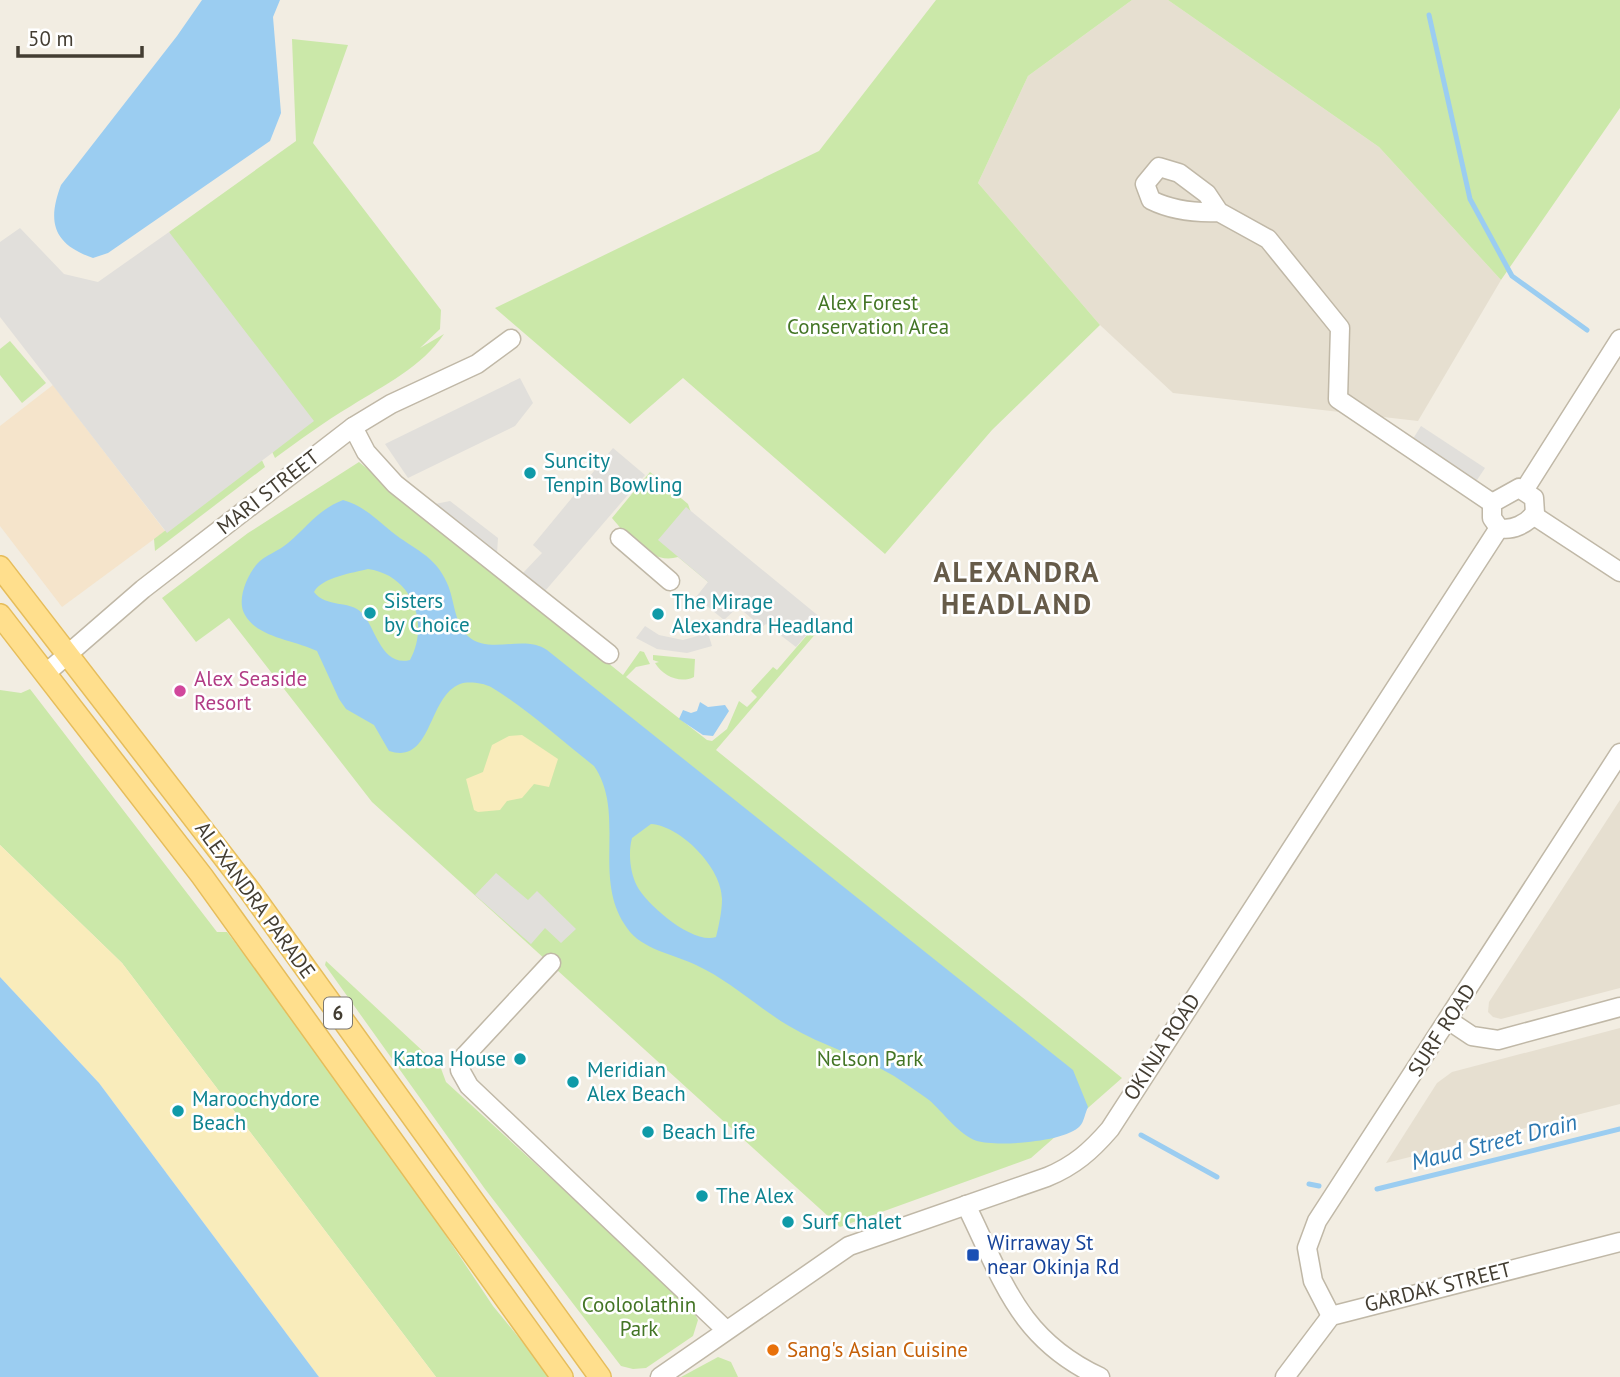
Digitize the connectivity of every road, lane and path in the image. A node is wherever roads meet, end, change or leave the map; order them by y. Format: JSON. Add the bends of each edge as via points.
{"nodes":[{"id":1,"x":1219,"y":212,"type":"dead end"},
{"id":2,"x":511,"y":339,"type":"dead end"},
{"id":3,"x":1620,"y":339,"type":"edge"},
{"id":4,"x":353,"y":427,"type":"junction"},
{"id":5,"x":1525,"y":489,"type":"junction"},
{"id":6,"x":1492,"y":503,"type":"junction"},
{"id":7,"x":1533,"y":515,"type":"junction"},
{"id":8,"x":1499,"y":528,"type":"junction"},
{"id":9,"x":620,"y":538,"type":"dead end"},
{"id":10,"x":0,"y":567,"type":"edge"},
{"id":11,"x":1620,"y":572,"type":"edge"},
{"id":12,"x":670,"y":582,"type":"dead end"},
{"id":13,"x":0,"y":615,"type":"edge"},
{"id":14,"x":609,"y":654,"type":"dead end"},
{"id":15,"x":68,"y":655,"type":"junction"},
{"id":16,"x":45,"y":674,"type":"junction"},
{"id":17,"x":1620,"y":753,"type":"edge"},
{"id":18,"x":551,"y":963,"type":"dead end"},
{"id":19,"x":1620,"y":1007,"type":"edge"},
{"id":20,"x":1448,"y":1020,"type":"junction"},
{"id":21,"x":966,"y":1205,"type":"junction"},
{"id":22,"x":1620,"y":1242,"type":"edge"},
{"id":23,"x":1331,"y":1316,"type":"junction"},
{"id":24,"x":726,"y":1330,"type":"junction"},
{"id":25,"x":562,"y":1377,"type":"edge"},
{"id":26,"x":600,"y":1377,"type":"edge"},
{"id":27,"x":660,"y":1377,"type":"edge"},
{"id":28,"x":1100,"y":1377,"type":"edge"},
{"id":29,"x":1285,"y":1377,"type":"edge"}],
"edges":[{"from":1,"to":6,"type":"street","via":[[1268,239],[1340,328],[1338,399]]},
{"from":2,"to":4,"type":"street","name":"MARI STREET","via":[[477,364]]},
{"from":3,"to":5,"type":"street"},
{"from":4,"to":14,"type":"street","via":[[366,452],[395,484]]},
{"from":4,"to":15,"type":"street","name":"MARI STREET","via":[[143,589]]},
{"from":5,"to":6,"type":"street","via":[[1512,489]]},
{"from":5,"to":7,"type":"street","via":[[1534,498]]},
{"from":6,"to":8,"type":"street","via":[[1492,518]]},
{"from":7,"to":8,"type":"street","via":[[1510,529]]},
{"from":7,"to":11,"type":"street"},
{"from":8,"to":21,"type":"street","name":"OKINJA ROAD","via":[[1110,1129],[1070,1168]]},
{"from":9,"to":12,"type":"street"},
{"from":10,"to":15,"type":"main road","name":"ALEXANDRA PARADE","number":"6"},
{"from":13,"to":16,"type":"main road","name":"ALEXANDRA PARADE","number":"6"},
{"from":15,"to":16,"type":"street","name":"MARI STREET"},
{"from":15,"to":26,"type":"main road","name":"ALEXANDRA PARADE","number":"6","via":[[250,891]]},
{"from":16,"to":25,"type":"main road","name":"ALEXANDRA PARADE","number":"6","via":[[202,876]]},
{"from":17,"to":20,"type":"street","name":"SURF ROAD"},
{"from":18,"to":24,"type":"street","via":[[461,1060],[460,1070],[469,1086]]},
{"from":19,"to":20,"type":"street","via":[[1498,1040],[1472,1036]]},
{"from":20,"to":23,"type":"street","name":"SURF ROAD","via":[[1317,1221],[1307,1248],[1313,1281]]},
{"from":21,"to":24,"type":"street","name":"OKINJA ROAD","via":[[849,1246]]},
{"from":21,"to":28,"type":"street","via":[[1029,1327],[1057,1352]]},
{"from":22,"to":23,"type":"street","name":"GARDAK STREET"},
{"from":23,"to":29,"type":"street"},
{"from":24,"to":27,"type":"street","name":"OKINJA ROAD"}]}
